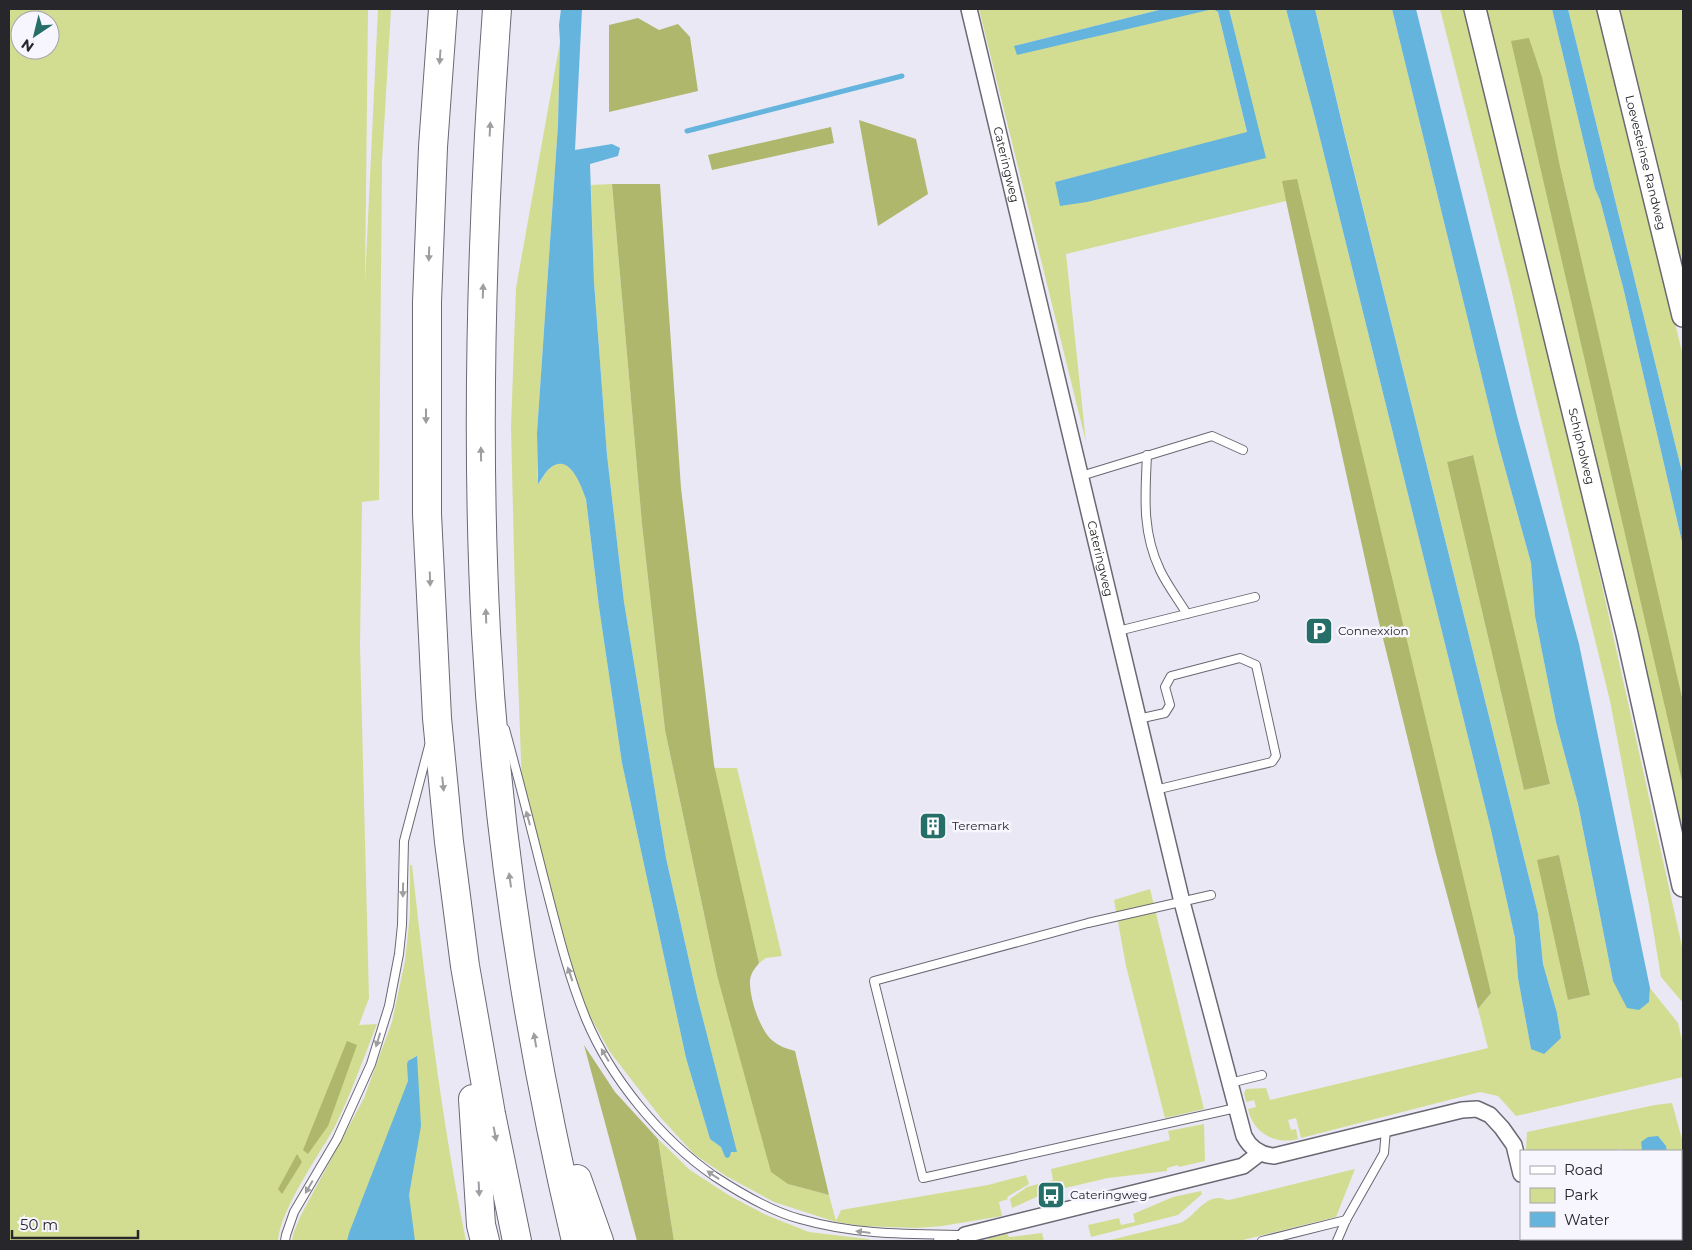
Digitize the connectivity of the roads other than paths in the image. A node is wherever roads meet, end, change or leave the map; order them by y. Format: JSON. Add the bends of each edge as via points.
{"nodes":[{"id":1,"x":443,"y":9,"type":"edge"},
{"id":2,"x":496,"y":9,"type":"edge"},
{"id":3,"x":969,"y":9,"type":"edge"},
{"id":4,"x":1475,"y":9,"type":"edge"},
{"id":5,"x":1608,"y":9,"type":"edge"},
{"id":6,"x":1683,"y":316,"type":"edge"},
{"id":7,"x":1243,"y":450,"type":"dead end"},
{"id":8,"x":1147,"y":455,"type":"junction"},
{"id":9,"x":1081,"y":476,"type":"junction"},
{"id":10,"x":1255,"y":597,"type":"dead end"},
{"id":11,"x":1187,"y":614,"type":"junction"},
{"id":12,"x":1118,"y":631,"type":"junction"},
{"id":13,"x":488,"y":665,"type":"junction"},
{"id":14,"x":498,"y":703,"type":"dead end"},
{"id":15,"x":437,"y":718,"type":"junction"},
{"id":16,"x":1138,"y":719,"type":"junction"},
{"id":17,"x":504,"y":723,"type":"dead end"},
{"id":18,"x":1154,"y":790,"type":"junction"},
{"id":19,"x":1683,"y":886,"type":"edge"},
{"id":20,"x":1211,"y":895,"type":"dead end"},
{"id":21,"x":1182,"y":902,"type":"junction"},
{"id":22,"x":465,"y":966,"type":"junction"},
{"id":23,"x":1262,"y":1075,"type":"dead end"},
{"id":24,"x":1230,"y":1084,"type":"junction"},
{"id":25,"x":544,"y":1088,"type":"junction"},
{"id":26,"x":1236,"y":1108,"type":"junction"},
{"id":27,"x":1386,"y":1129,"type":"junction"},
{"id":28,"x":1260,"y":1153,"type":"junction"},
{"id":29,"x":1520,"y":1170,"type":"edge"},
{"id":30,"x":1346,"y":1220,"type":"junction"},
{"id":31,"x":965,"y":1238,"type":"edge"},
{"id":32,"x":285,"y":1241,"type":"edge"},
{"id":33,"x":485,"y":1241,"type":"edge"},
{"id":34,"x":517,"y":1241,"type":"edge"},
{"id":35,"x":576,"y":1241,"type":"edge"},
{"id":36,"x":599,"y":1241,"type":"edge"},
{"id":37,"x":938,"y":1241,"type":"edge"},
{"id":38,"x":1262,"y":1241,"type":"edge"},
{"id":39,"x":1338,"y":1241,"type":"edge"}],
"edges":[{"from":1,"to":15,"type":"highway","one_way":true,"via":[[433,147],[427,330],[427,514]]},
{"from":13,"to":2,"type":"highway","one_way":true,"via":[[480,394]]},
{"from":3,"to":9,"type":"street","name":"Cateringweg"},
{"from":4,"to":19,"type":"main road","name":"Schipholweg","via":[[1625,625]]},
{"from":5,"to":6,"type":"main road","name":"Loevesteinse Randweg"},
{"from":7,"to":8,"type":"lane","via":[[1212,436]]},
{"from":8,"to":9,"type":"lane"},
{"from":8,"to":11,"type":"lane","via":[[1145,516],[1150,544],[1160,571]]},
{"from":9,"to":12,"type":"street","name":"Cateringweg"},
{"from":10,"to":11,"type":"lane"},
{"from":11,"to":12,"type":"lane"},
{"from":12,"to":16,"type":"street","name":"Cateringweg"},
{"from":13,"to":14,"type":"lane"},
{"from":25,"to":13,"type":"highway","one_way":true,"via":[[508,868]]},
{"from":15,"to":22,"type":"highway","one_way":true},
{"from":15,"to":32,"type":"lane","one_way":true,"via":[[404,841],[399,954],[389,1006],[371,1064],[337,1139],[294,1212]]},
{"from":16,"to":18,"type":"street","name":"Cateringweg"},
{"from":16,"to":18,"type":"lane","via":[[1165,713],[1170,704],[1165,687],[1171,676],[1240,658],[1256,665],[1276,756],[1272,762]]},
{"from":31,"to":17,"type":"lane","one_way":true,"via":[[887,1234],[798,1219],[726,1184],[683,1152],[651,1120],[623,1084],[587,1020],[564,956]]},
{"from":18,"to":21,"type":"street","name":"Cateringweg"},
{"from":20,"to":21,"type":"lane"},
{"from":21,"to":24,"type":"street","name":"Cateringweg"},
{"from":21,"to":26,"type":"lane","via":[[1088,923],[874,981],[923,1178]]},
{"from":22,"to":33,"type":"highway","one_way":true,"via":[[481,1225]]},
{"from":22,"to":34,"type":"highway","one_way":true},
{"from":23,"to":24,"type":"lane"},
{"from":24,"to":26,"type":"street","name":"Cateringweg"},
{"from":25,"to":35,"type":"highway"},
{"from":25,"to":36,"type":"highway"},
{"from":26,"to":28,"type":"street","name":"Cateringweg","via":[[1246,1140]]},
{"from":27,"to":28,"type":"street","via":[[1280,1155]]},
{"from":27,"to":29,"type":"street","via":[[1478,1109],[1490,1115],[1514,1145]]},
{"from":27,"to":30,"type":"lane","via":[[1384,1153]]},
{"from":28,"to":31,"type":"street","via":[[1242,1166]]},
{"from":30,"to":38,"type":"lane"},
{"from":30,"to":39,"type":"lane"},
{"from":31,"to":37,"type":"lane"}]}
